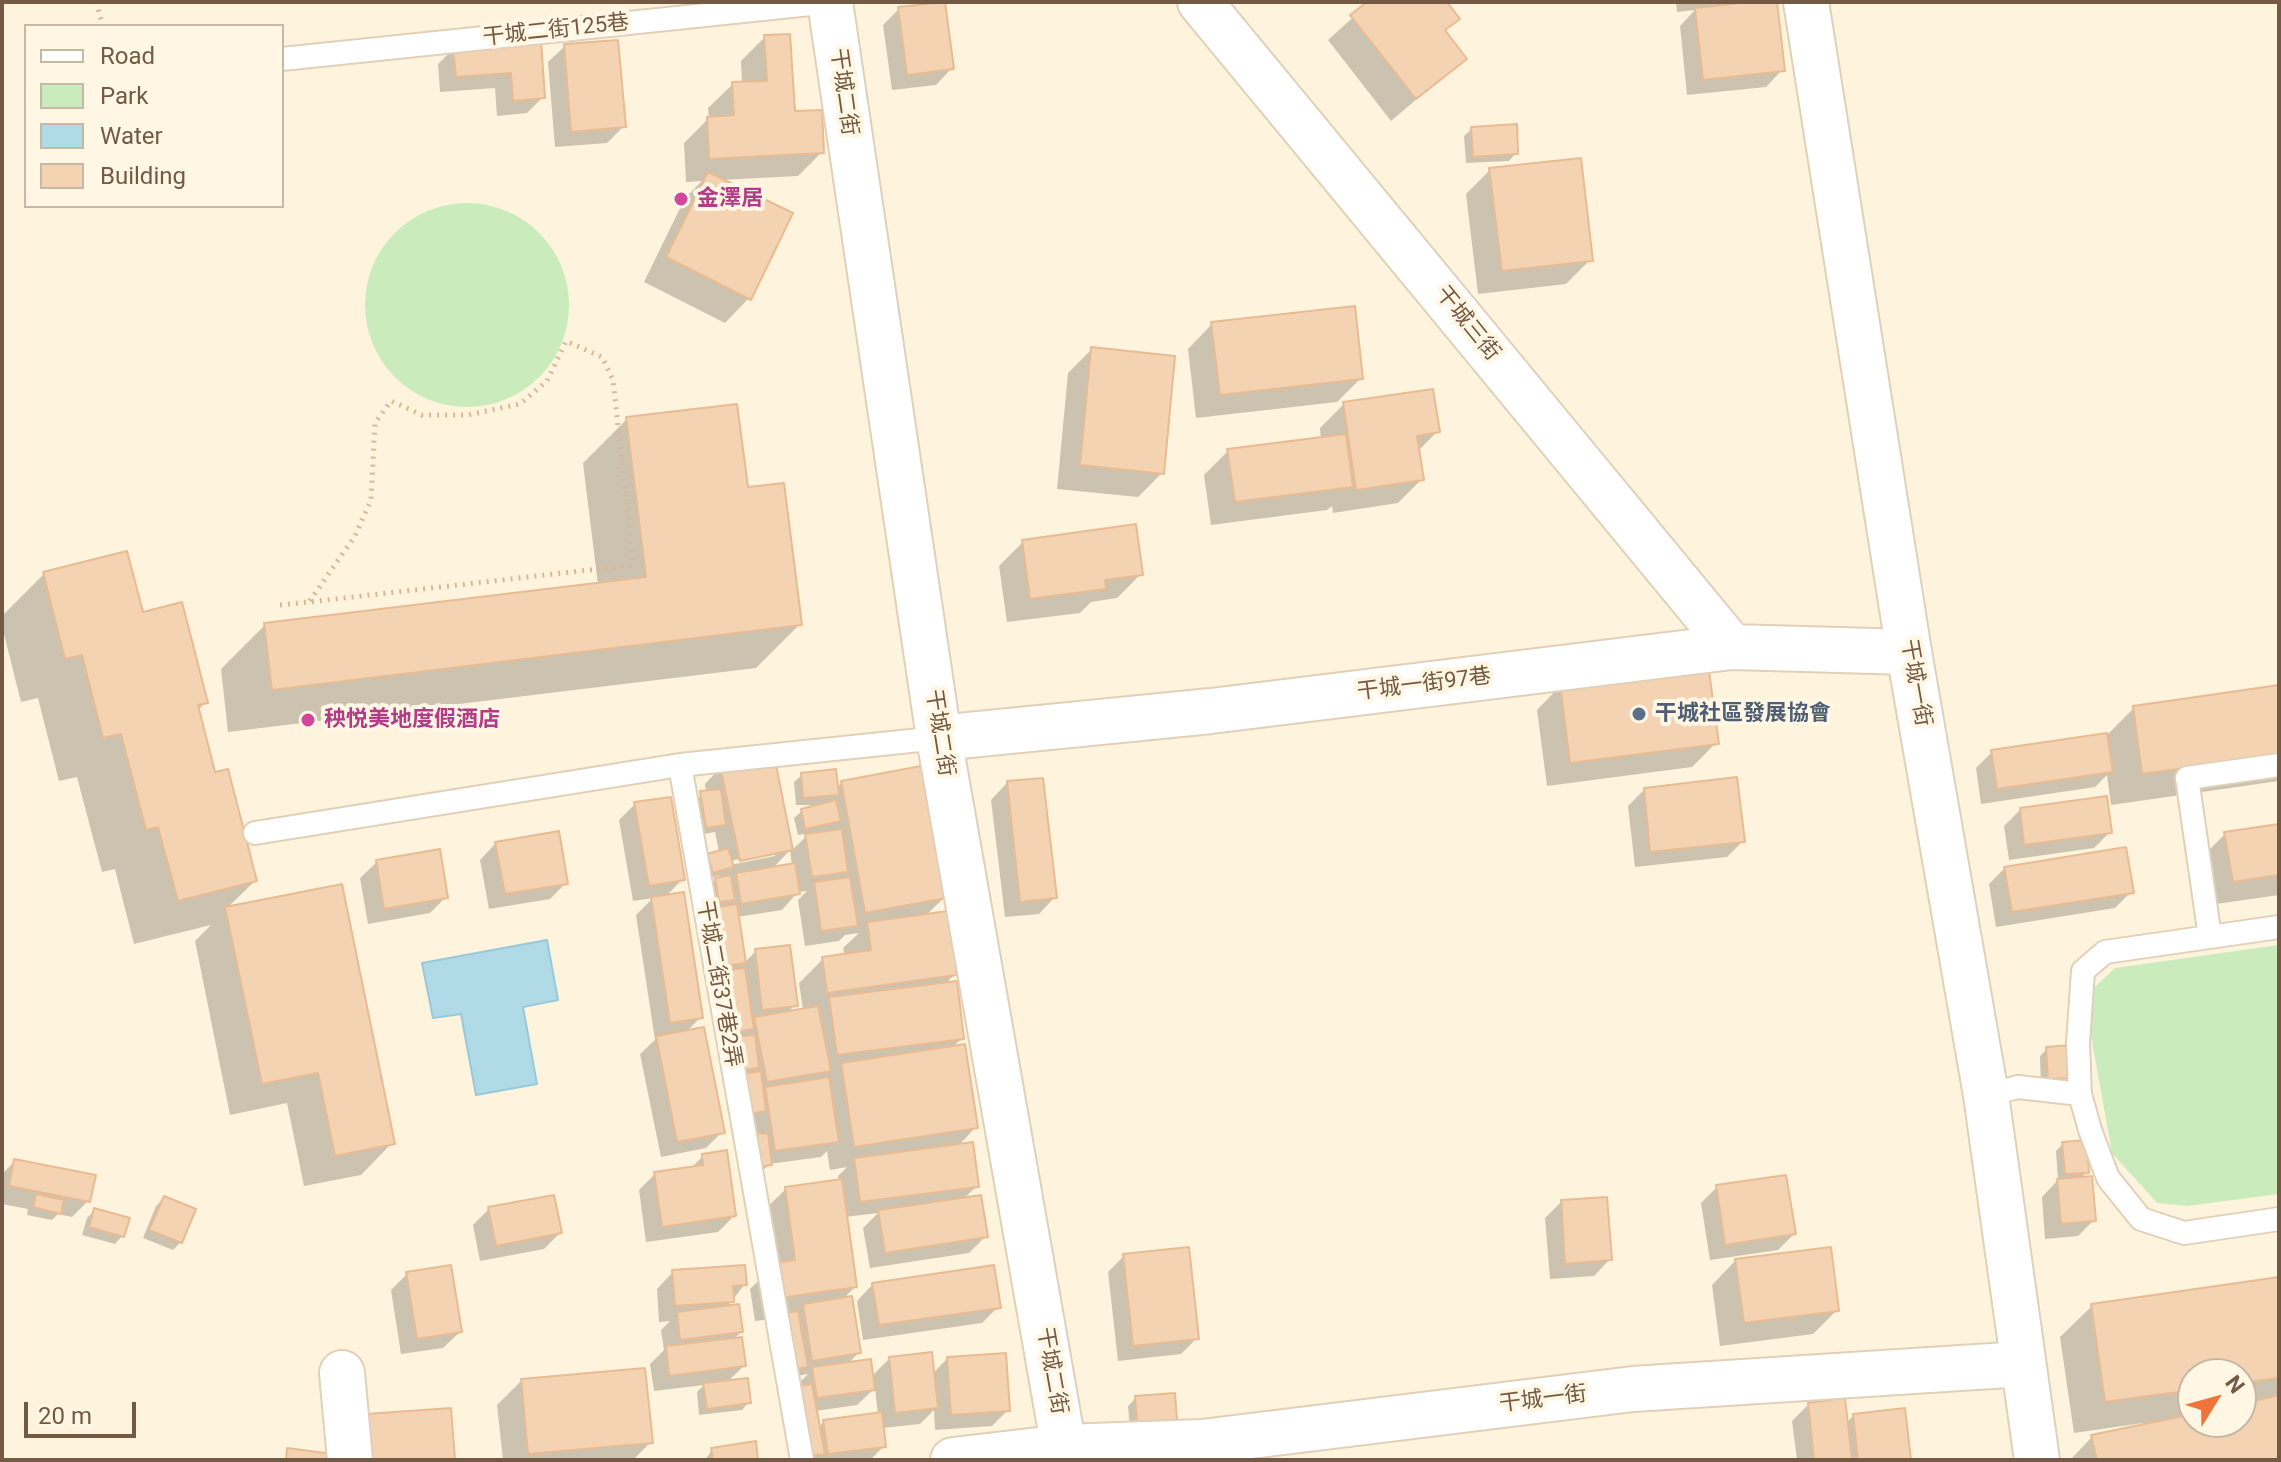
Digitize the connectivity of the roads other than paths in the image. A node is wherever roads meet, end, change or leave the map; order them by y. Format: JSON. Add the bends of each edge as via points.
{"nodes":[{"id":1,"x":831,"y":2,"type":"edge"},
{"id":2,"x":1200,"y":2,"type":"edge"},
{"id":3,"x":1806,"y":2,"type":"edge"},
{"id":4,"x":284,"y":59,"type":"edge"},
{"id":5,"x":1732,"y":647,"type":"junction"},
{"id":6,"x":1909,"y":652,"type":"junction"},
{"id":7,"x":939,"y":738,"type":"junction"},
{"id":8,"x":680,"y":765,"type":"junction"},
{"id":9,"x":2279,"y":765,"type":"edge"},
{"id":10,"x":255,"y":833,"type":"dead end"},
{"id":11,"x":2279,"y":927,"type":"edge"},
{"id":12,"x":2210,"y":937,"type":"junction"},
{"id":13,"x":2080,"y":1094,"type":"junction"},
{"id":14,"x":1986,"y":1095,"type":"junction"},
{"id":15,"x":2279,"y":1219,"type":"edge"},
{"id":16,"x":2023,"y":1364,"type":"junction"},
{"id":17,"x":342,"y":1373,"type":"dead end"},
{"id":18,"x":1065,"y":1453,"type":"edge"},
{"id":19,"x":350,"y":1460,"type":"edge"},
{"id":20,"x":802,"y":1460,"type":"edge"},
{"id":21,"x":953,"y":1460,"type":"edge"},
{"id":22,"x":2037,"y":1460,"type":"edge"}],
"edges":[{"from":1,"to":4,"type":"lane","name":"干城二街125巷"},
{"from":1,"to":7,"type":"street","name":"干城二街"},
{"from":2,"to":5,"type":"street","name":"干城三街"},
{"from":3,"to":6,"type":"street","name":"干城一街"},
{"from":5,"to":6,"type":"street","name":"干城一街97巷"},
{"from":5,"to":7,"type":"street","name":"干城一街97巷","via":[[1211,711]]},
{"from":6,"to":14,"type":"street","name":"干城一街"},
{"from":7,"to":8,"type":"lane"},
{"from":7,"to":18,"type":"street","name":"干城二街"},
{"from":8,"to":10,"type":"lane"},
{"from":8,"to":20,"type":"lane","name":"干城二街37巷2弄"},
{"from":9,"to":12,"type":"lane","via":[[2187,778]]},
{"from":11,"to":12,"type":"lane"},
{"from":12,"to":13,"type":"lane","via":[[2105,952],[2083,971]]},
{"from":13,"to":14,"type":"lane","via":[[2018,1087]]},
{"from":13,"to":15,"type":"lane","via":[[2108,1178],[2141,1219],[2184,1233]]},
{"from":14,"to":16,"type":"street","name":"干城一街"},
{"from":16,"to":18,"type":"street","name":"干城一街","via":[[1633,1389],[1202,1442]]},
{"from":16,"to":22,"type":"street","name":"干城一街"},
{"from":17,"to":19,"type":"street"},
{"from":18,"to":21,"type":"street","name":"干城一街"}]}
